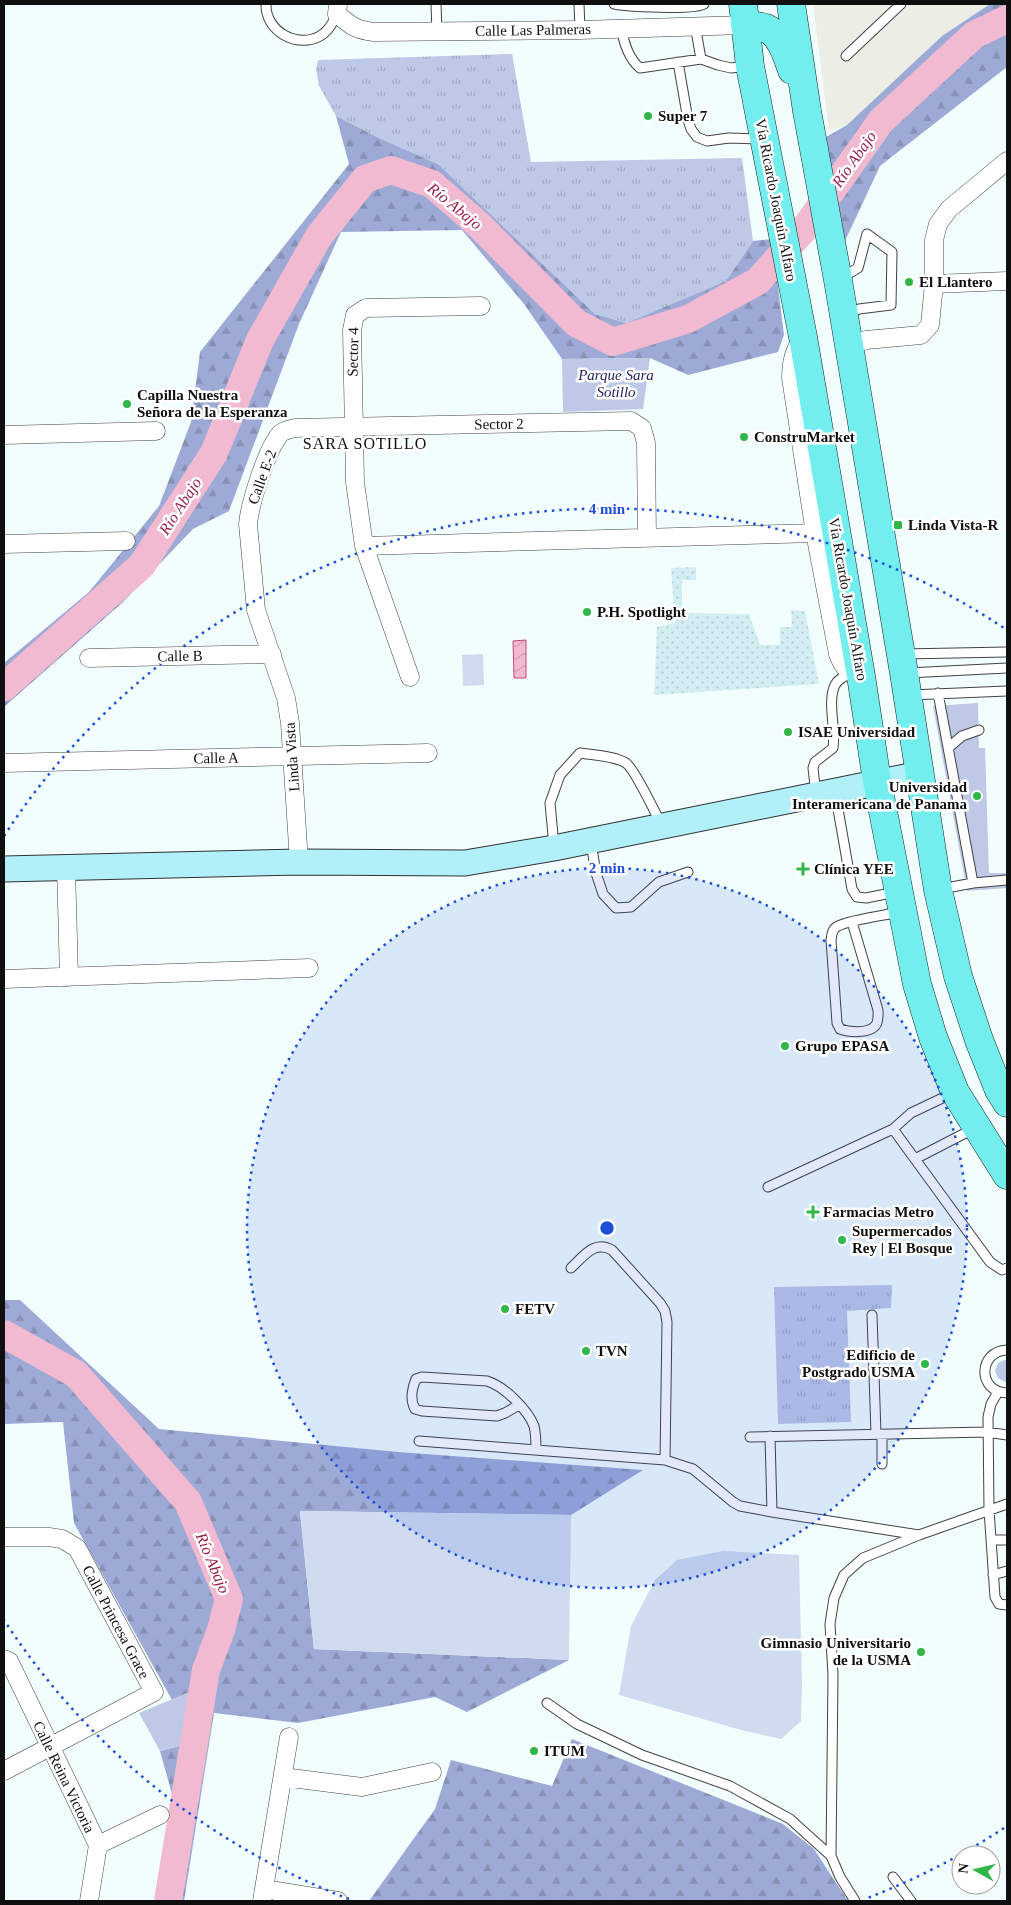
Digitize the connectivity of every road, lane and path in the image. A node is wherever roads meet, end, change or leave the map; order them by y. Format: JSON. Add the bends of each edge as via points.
{"nodes":[{"id":1,"x":266,"y":4,"type":"edge"},
{"id":2,"x":436,"y":4,"type":"edge"},
{"id":3,"x":579,"y":4,"type":"edge"},
{"id":4,"x":614,"y":4,"type":"edge"},
{"id":5,"x":704,"y":4,"type":"edge"},
{"id":6,"x":901,"y":4,"type":"edge"},
{"id":7,"x":337,"y":9,"type":"edge"},
{"id":8,"x":795,"y":10,"type":"edge"},
{"id":9,"x":744,"y":14,"type":"edge"},
{"id":10,"x":696,"y":25,"type":"junction"},
{"id":11,"x":622,"y":28,"type":"junction"},
{"id":12,"x":580,"y":30,"type":"junction"},
{"id":13,"x":437,"y":32,"type":"junction"},
{"id":14,"x":846,"y":56,"type":"dead end"},
{"id":15,"x":701,"y":58,"type":"junction"},
{"id":16,"x":678,"y":62,"type":"junction"},
{"id":17,"x":750,"y":66,"type":"junction"},
{"id":18,"x":809,"y":123,"type":"junction"},
{"id":19,"x":767,"y":152,"type":"junction"},
{"id":20,"x":1007,"y":161,"type":"edge"},
{"id":21,"x":838,"y":280,"type":"junction"},
{"id":22,"x":1007,"y":281,"type":"edge"},
{"id":23,"x":934,"y":284,"type":"junction"},
{"id":24,"x":481,"y":306,"type":"dead end"},
{"id":25,"x":844,"y":316,"type":"junction"},
{"id":26,"x":804,"y":337,"type":"junction"},
{"id":27,"x":849,"y":345,"type":"junction"},
{"id":28,"x":354,"y":427,"type":"junction"},
{"id":29,"x":156,"y":431,"type":"dead end"},
{"id":30,"x":4,"y":436,"type":"edge"},
{"id":31,"x":815,"y":533,"type":"junction"},
{"id":32,"x":647,"y":538,"type":"junction"},
{"id":33,"x":126,"y":541,"type":"dead end"},
{"id":34,"x":4,"y":544,"type":"edge"},
{"id":35,"x":364,"y":546,"type":"junction"},
{"id":36,"x":1007,"y":652,"type":"edge"},
{"id":37,"x":272,"y":654,"type":"junction"},
{"id":38,"x":89,"y":658,"type":"dead end"},
{"id":39,"x":1007,"y":668,"type":"edge"},
{"id":40,"x":904,"y":674,"type":"junction"},
{"id":41,"x":856,"y":675,"type":"junction"},
{"id":42,"x":410,"y":677,"type":"dead end"},
{"id":43,"x":1007,"y":691,"type":"edge"},
{"id":44,"x":938,"y":694,"type":"junction"},
{"id":45,"x":979,"y":730,"type":"dead end"},
{"id":46,"x":948,"y":748,"type":"junction"},
{"id":47,"x":428,"y":753,"type":"dead end"},
{"id":48,"x":292,"y":756,"type":"junction"},
{"id":49,"x":4,"y":763,"type":"edge"},
{"id":50,"x":920,"y":774,"type":"junction"},
{"id":51,"x":877,"y":782,"type":"junction"},
{"id":52,"x":825,"y":793,"type":"junction"},
{"id":53,"x":662,"y":826,"type":"junction"},
{"id":54,"x":591,"y":841,"type":"junction"},
{"id":55,"x":554,"y":848,"type":"junction"},
{"id":56,"x":299,"y":862,"type":"junction"},
{"id":57,"x":66,"y":866,"type":"junction"},
{"id":58,"x":4,"y":869,"type":"edge"},
{"id":59,"x":688,"y":872,"type":"dead end"},
{"id":60,"x":1007,"y":880,"type":"edge"},
{"id":61,"x":973,"y":883,"type":"junction"},
{"id":62,"x":938,"y":890,"type":"junction"},
{"id":63,"x":900,"y":901,"type":"junction"},
{"id":64,"x":852,"y":922,"type":"junction"},
{"id":65,"x":309,"y":968,"type":"dead end"},
{"id":66,"x":69,"y":976,"type":"junction"},
{"id":67,"x":4,"y":979,"type":"edge"},
{"id":68,"x":955,"y":1092,"type":"junction"},
{"id":69,"x":1005,"y":1095,"type":"edge"},
{"id":70,"x":976,"y":1127,"type":"junction"},
{"id":71,"x":894,"y":1129,"type":"junction"},
{"id":72,"x":915,"y":1159,"type":"junction"},
{"id":73,"x":1007,"y":1175,"type":"edge"},
{"id":74,"x":768,"y":1187,"type":"dead end"},
{"id":75,"x":571,"y":1268,"type":"dead end"},
{"id":76,"x":1007,"y":1268,"type":"edge"},
{"id":77,"x":872,"y":1315,"type":"dead end"},
{"id":78,"x":1007,"y":1350,"type":"edge"},
{"id":79,"x":1003,"y":1393,"type":"edge"},
{"id":80,"x":519,"y":1405,"type":"junction"},
{"id":81,"x":987,"y":1432,"type":"junction"},
{"id":82,"x":879,"y":1434,"type":"junction"},
{"id":83,"x":1007,"y":1435,"type":"edge"},
{"id":84,"x":770,"y":1436,"type":"junction"},
{"id":85,"x":750,"y":1437,"type":"dead end"},
{"id":86,"x":419,"y":1441,"type":"dead end"},
{"id":87,"x":536,"y":1450,"type":"junction"},
{"id":88,"x":665,"y":1460,"type":"junction"},
{"id":89,"x":882,"y":1464,"type":"dead end"},
{"id":90,"x":1007,"y":1504,"type":"edge"},
{"id":91,"x":989,"y":1510,"type":"junction"},
{"id":92,"x":772,"y":1512,"type":"junction"},
{"id":93,"x":919,"y":1535,"type":"junction"},
{"id":94,"x":4,"y":1536,"type":"edge"},
{"id":95,"x":991,"y":1540,"type":"junction"},
{"id":96,"x":1007,"y":1540,"type":"edge"},
{"id":97,"x":1007,"y":1571,"type":"edge"},
{"id":98,"x":993,"y":1575,"type":"junction"},
{"id":99,"x":1007,"y":1605,"type":"edge"},
{"id":100,"x":4,"y":1659,"type":"edge"},
{"id":101,"x":547,"y":1703,"type":"dead end"},
{"id":102,"x":289,"y":1738,"type":"dead end"},
{"id":103,"x":49,"y":1746,"type":"junction"},
{"id":104,"x":4,"y":1771,"type":"edge"},
{"id":105,"x":432,"y":1772,"type":"dead end"},
{"id":106,"x":283,"y":1778,"type":"junction"},
{"id":107,"x":160,"y":1815,"type":"dead end"},
{"id":108,"x":98,"y":1845,"type":"junction"},
{"id":109,"x":831,"y":1856,"type":"junction"},
{"id":110,"x":894,"y":1877,"type":"dead end"},
{"id":111,"x":263,"y":1895,"type":"edge"},
{"id":112,"x":89,"y":1901,"type":"edge"},
{"id":113,"x":338,"y":1901,"type":"edge"},
{"id":114,"x":855,"y":1901,"type":"edge"},
{"id":115,"x":911,"y":1901,"type":"edge"}],
"edges":[{"from":1,"to":7,"type":"lane","via":[[271,22],[280,33],[293,39],[307,40],[320,36],[331,26]]},
{"from":2,"to":13,"type":"lane"},
{"from":3,"to":12,"type":"lane"},
{"from":4,"to":5,"type":"lane","via":[[688,8]]},
{"from":6,"to":14,"type":"lane"},
{"from":7,"to":13,"type":"street","name":"Calle Las Palmeras","via":[[352,27],[362,31]]},
{"from":8,"to":18,"type":"main road"},
{"from":9,"to":10,"type":"street","name":"Calle Las Palmeras"},
{"from":9,"to":17,"type":"main road","name":"Vía Ricardo Joaquín Alfaro"},
{"from":9,"to":18,"type":"main road","via":[[776,36],[784,49]]},
{"from":10,"to":11,"type":"street","name":"Calle Las Palmeras"},
{"from":10,"to":15,"type":"lane"},
{"from":11,"to":12,"type":"street","name":"Calle Las Palmeras"},
{"from":11,"to":16,"type":"lane","via":[[633,62],[640,68]]},
{"from":12,"to":13,"type":"street","name":"Calle Las Palmeras"},
{"from":15,"to":16,"type":"lane"},
{"from":15,"to":17,"type":"lane","via":[[718,66]]},
{"from":16,"to":19,"type":"lane","via":[[688,120],[697,137],[707,141],[729,138]]},
{"from":17,"to":19,"type":"main road","name":"Vía Ricardo Joaquín Alfaro"},
{"from":18,"to":21,"type":"main road"},
{"from":19,"to":26,"type":"main road","name":"Vía Ricardo Joaquín Alfaro"},
{"from":20,"to":23,"type":"street","via":[[949,210],[938,224],[934,240]]},
{"from":21,"to":25,"type":"main road"},
{"from":21,"to":25,"type":"lane","via":[[858,268],[868,234],[892,252],[891,304],[859,309]]},
{"from":22,"to":23,"type":"street"},
{"from":23,"to":27,"type":"street","via":[[930,326],[921,335],[866,340]]},
{"from":24,"to":28,"type":"street","name":"Sector 4","via":[[366,308],[354,316]]},
{"from":25,"to":27,"type":"main road"},
{"from":26,"to":31,"type":"street","via":[[791,362],[791,378]]},
{"from":26,"to":41,"type":"main road","name":"Vía Ricardo Joaquín Alfaro"},
{"from":27,"to":40,"type":"main road"},
{"from":28,"to":32,"type":"street","name":"Sector 2","via":[[631,421],[642,428],[646,442]]},
{"from":28,"to":35,"type":"street","via":[[355,482]]},
{"from":28,"to":37,"type":"street","name":"Calle E-2","via":[[296,428],[283,432],[275,442],[253,494],[248,524],[256,610]]},
{"from":29,"to":30,"type":"street"},
{"from":31,"to":32,"type":"street"},
{"from":31,"to":41,"type":"street","via":[[838,654],[843,666]]},
{"from":32,"to":35,"type":"street"},
{"from":33,"to":34,"type":"street"},
{"from":35,"to":42,"type":"street"},
{"from":36,"to":40,"type":"lane"},
{"from":37,"to":38,"type":"street","name":"Calle B"},
{"from":37,"to":48,"type":"street","name":"Linda Vista","via":[[286,698]]},
{"from":39,"to":40,"type":"lane"},
{"from":40,"to":44,"type":"lane"},
{"from":40,"to":50,"type":"main road"},
{"from":41,"to":51,"type":"main road","name":"Vía Ricardo Joaquín Alfaro"},
{"from":41,"to":52,"type":"lane","via":[[840,679],[835,684],[833,748],[815,762],[813,768]]},
{"from":43,"to":44,"type":"lane"},
{"from":44,"to":46,"type":"lane"},
{"from":45,"to":46,"type":"lane","via":[[962,736]]},
{"from":46,"to":61,"type":"lane"},
{"from":47,"to":48,"type":"street","name":"Calle A"},
{"from":48,"to":49,"type":"street","name":"Calle A"},
{"from":48,"to":56,"type":"street","name":"Linda Vista"},
{"from":50,"to":51,"type":"street"},
{"from":50,"to":62,"type":"main road"},
{"from":51,"to":52,"type":"street"},
{"from":51,"to":63,"type":"main road","name":"Vía Ricardo Joaquín Alfaro"},
{"from":52,"to":53,"type":"street"},
{"from":52,"to":63,"type":"lane","via":[[857,897]]},
{"from":53,"to":54,"type":"street"},
{"from":53,"to":55,"type":"lane","via":[[626,763],[580,753],[560,775],[550,803]]},
{"from":54,"to":55,"type":"street"},
{"from":54,"to":59,"type":"lane","via":[[603,894],[616,908],[631,908],[659,882]]},
{"from":55,"to":56,"type":"street","via":[[465,863]]},
{"from":56,"to":57,"type":"street"},
{"from":57,"to":58,"type":"street"},
{"from":57,"to":66,"type":"street"},
{"from":60,"to":61,"type":"lane"},
{"from":61,"to":62,"type":"lane"},
{"from":62,"to":69,"type":"main road","via":[[958,976],[979,1040]]},
{"from":63,"to":64,"type":"lane"},
{"from":63,"to":68,"type":"main road","name":"Vía Ricardo Joaquín Alfaro","via":[[917,984]]},
{"from":64,"to":64,"type":"lane","via":[[838,926],[832,932],[831,940],[837,1023],[847,1032],[869,1030],[878,1019]]},
{"from":65,"to":66,"type":"street"},
{"from":66,"to":67,"type":"street"},
{"from":68,"to":70,"type":"main road","name":"Vía Ricardo Joaquín Alfaro"},
{"from":68,"to":71,"type":"lane","via":[[911,1113]]},
{"from":70,"to":72,"type":"lane"},
{"from":70,"to":73,"type":"main road","name":"Vía Ricardo Joaquín Alfaro"},
{"from":71,"to":72,"type":"lane"},
{"from":71,"to":74,"type":"lane"},
{"from":72,"to":76,"type":"lane","via":[[990,1262],[1002,1270]]},
{"from":75,"to":88,"type":"lane","via":[[592,1249],[605,1246],[665,1311]]},
{"from":77,"to":82,"type":"lane"},
{"from":78,"to":79,"type":"lane","via":[[991,1356],[985,1369],[988,1383]]},
{"from":79,"to":81,"type":"lane","via":[[991,1404]]},
{"from":80,"to":80,"type":"lane","via":[[502,1388],[487,1381],[422,1377],[416,1379],[413,1386],[415,1409],[497,1416]]},
{"from":80,"to":87,"type":"lane","via":[[534,1426]]},
{"from":81,"to":82,"type":"lane"},
{"from":81,"to":83,"type":"lane"},
{"from":81,"to":91,"type":"lane"},
{"from":82,"to":84,"type":"lane"},
{"from":82,"to":89,"type":"lane"},
{"from":84,"to":85,"type":"lane"},
{"from":84,"to":92,"type":"lane"},
{"from":86,"to":87,"type":"lane"},
{"from":87,"to":88,"type":"lane"},
{"from":88,"to":92,"type":"lane","via":[[693,1469],[740,1506]]},
{"from":90,"to":91,"type":"lane"},
{"from":91,"to":93,"type":"lane"},
{"from":91,"to":95,"type":"lane"},
{"from":92,"to":93,"type":"lane"},
{"from":93,"to":109,"type":"lane","via":[[863,1558],[844,1575],[834,1598],[830,1624],[833,1684]]},
{"from":94,"to":103,"type":"street","name":"Calle Princesa Grace","via":[[49,1536],[77,1548],[154,1692]]},
{"from":95,"to":96,"type":"lane"},
{"from":95,"to":98,"type":"lane"},
{"from":97,"to":98,"type":"lane"},
{"from":98,"to":99,"type":"lane","via":[[995,1597],[999,1604]]},
{"from":100,"to":103,"type":"street","name":"Calle Reina Victoria","via":[[8,1661]]},
{"from":101,"to":109,"type":"lane","via":[[577,1724],[642,1755],[730,1786],[773,1809],[790,1819]]},
{"from":102,"to":106,"type":"street"},
{"from":103,"to":104,"type":"street","name":"Calle Princesa Grace"},
{"from":103,"to":108,"type":"street","name":"Calle Reina Victoria"},
{"from":105,"to":106,"type":"street","via":[[362,1787]]},
{"from":106,"to":111,"type":"street"},
{"from":107,"to":108,"type":"street"},
{"from":108,"to":112,"type":"street","name":"Calle Reina Victoria"},
{"from":109,"to":114,"type":"lane"},
{"from":110,"to":115,"type":"lane"},
{"from":111,"to":113,"type":"street"}]}
